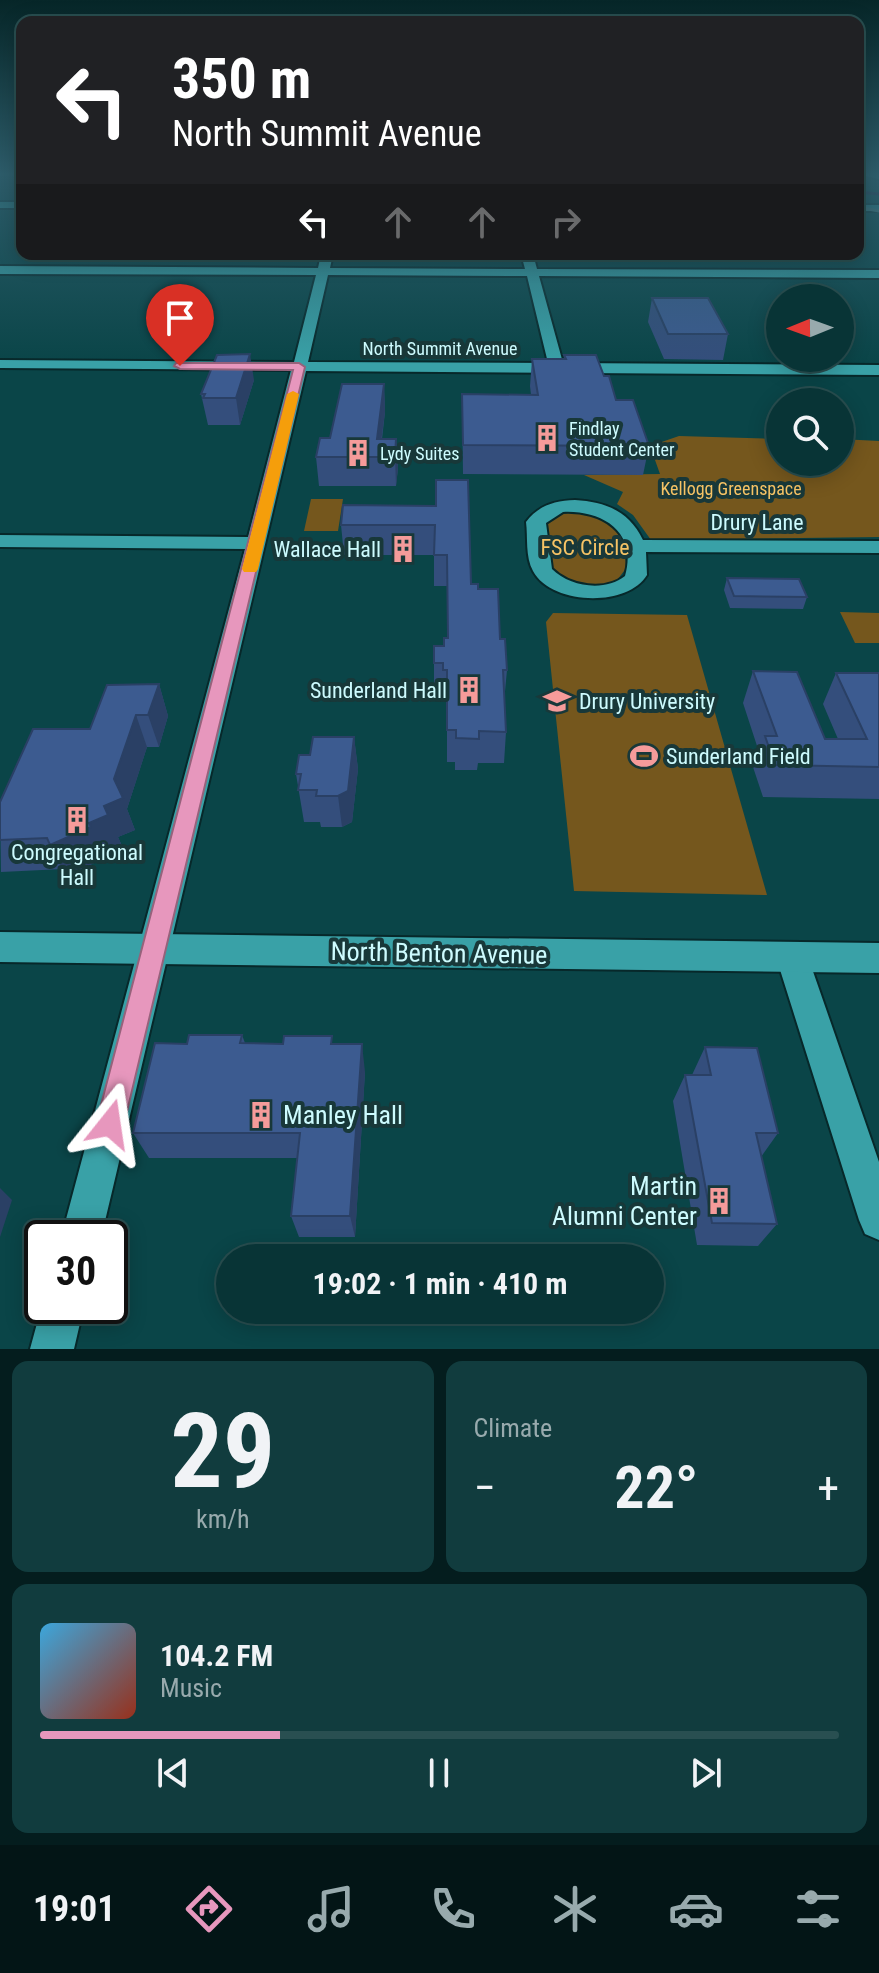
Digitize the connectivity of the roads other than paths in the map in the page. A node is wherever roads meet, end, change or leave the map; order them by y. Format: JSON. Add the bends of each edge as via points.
{"nodes":[{"id":1,"x":24,"y":260,"type":"edge"},
{"id":2,"x":325,"y":260,"type":"edge"},
{"id":3,"x":528,"y":260,"type":"edge"},
{"id":4,"x":0,"y":270,"type":"edge"},
{"id":5,"x":14,"y":270,"type":"junction"},
{"id":6,"x":322,"y":272,"type":"junction"},
{"id":7,"x":531,"y":272,"type":"junction"},
{"id":8,"x":879,"y":274,"type":"edge"},
{"id":9,"x":0,"y":284,"type":"edge"},
{"id":10,"x":0,"y":364,"type":"edge"},
{"id":11,"x":299,"y":367,"type":"junction"},
{"id":12,"x":557,"y":368,"type":"junction"},
{"id":13,"x":879,"y":370,"type":"edge"},
{"id":14,"x":0,"y":541,"type":"edge"},
{"id":15,"x":256,"y":543,"type":"junction"},
{"id":16,"x":635,"y":546,"type":"junction"},
{"id":17,"x":879,"y":547,"type":"edge"},
{"id":18,"x":0,"y":947,"type":"edge"},
{"id":19,"x":154,"y":950,"type":"junction"},
{"id":20,"x":792,"y":957,"type":"junction"},
{"id":21,"x":879,"y":958,"type":"edge"},
{"id":22,"x":86,"y":1220,"type":"edge"},
{"id":23,"x":879,"y":1220,"type":"edge"},
{"id":24,"x":58,"y":1324,"type":"edge"},
{"id":25,"x":52,"y":1349,"type":"edge"}],
"edges":[{"from":1,"to":5,"type":"street"},
{"from":2,"to":6,"type":"street"},
{"from":3,"to":7,"type":"street"},
{"from":4,"to":5,"type":"street"},
{"from":5,"to":6,"type":"street"},
{"from":5,"to":9,"type":"street"},
{"from":6,"to":7,"type":"street"},
{"from":6,"to":11,"type":"street"},
{"from":7,"to":8,"type":"street"},
{"from":7,"to":12,"type":"street"},
{"from":10,"to":11,"type":"street","name":"North Summit Avenue"},
{"from":11,"to":12,"type":"street","name":"North Summit Avenue"},
{"from":11,"to":15,"type":"street"},
{"from":12,"to":13,"type":"street","name":"North Summit Avenue"},
{"from":14,"to":15,"type":"street"},
{"from":15,"to":19,"type":"street"},
{"from":16,"to":16,"type":"street","via":[[626,524],[591,506],[561,506],[536,522],[542,569],[577,590],[613,591],[633,581],[638,571]]},
{"from":16,"to":17,"type":"street","name":"Drury Lane"},
{"from":18,"to":19,"type":"street","name":"North Benton Avenue"},
{"from":19,"to":20,"type":"street","name":"North Benton Avenue"},
{"from":19,"to":22,"type":"street"},
{"from":20,"to":21,"type":"street","name":"North Benton Avenue"},
{"from":20,"to":23,"type":"street"},
{"from":24,"to":25,"type":"street"}]}
